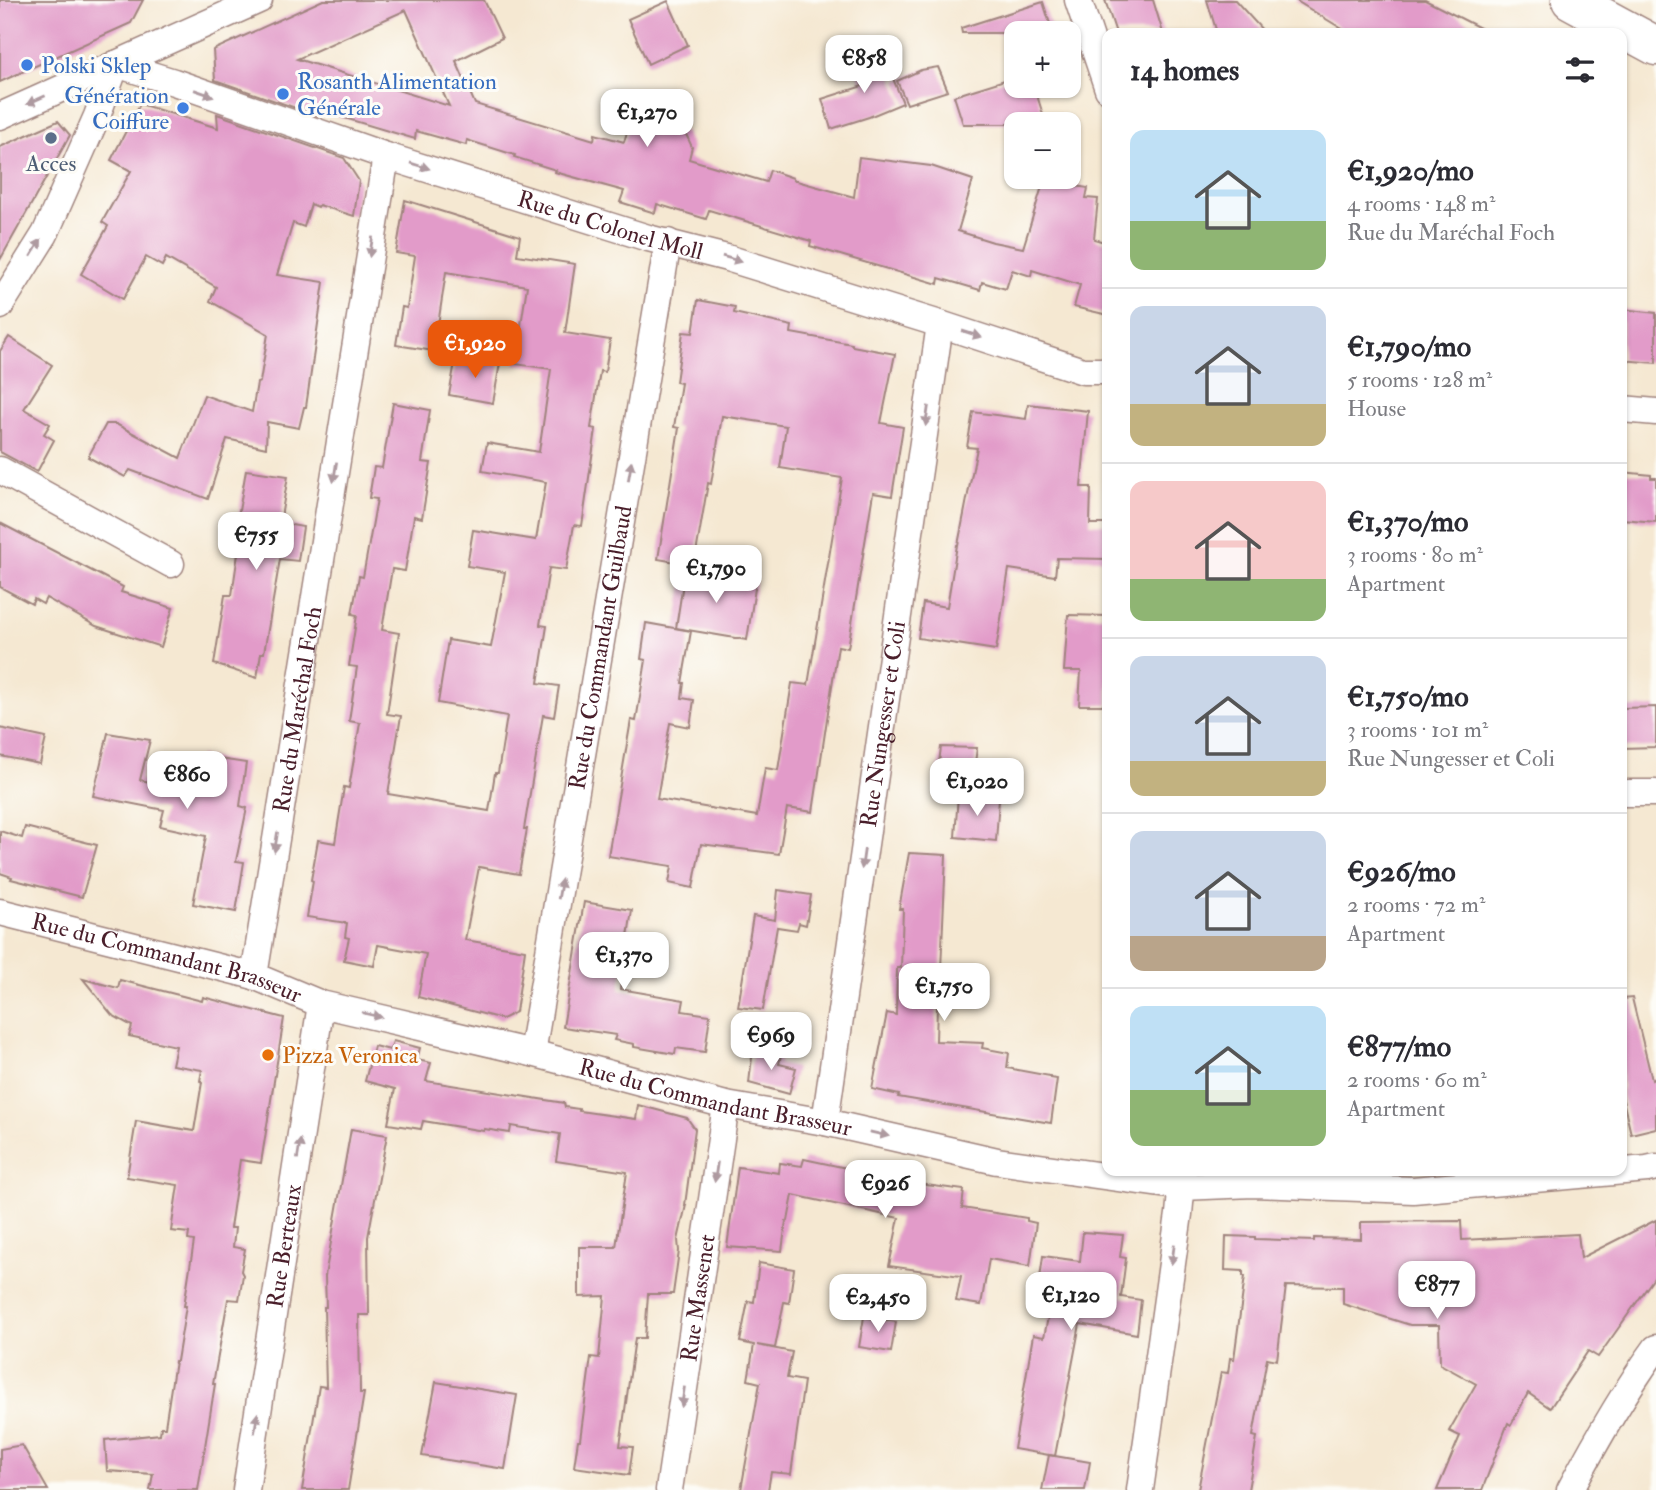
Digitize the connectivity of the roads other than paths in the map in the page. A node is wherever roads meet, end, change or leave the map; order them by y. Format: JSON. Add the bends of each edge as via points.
{"nodes":[{"id":1,"x":259,"y":0,"type":"edge"},
{"id":2,"x":1078,"y":0,"type":"edge"},
{"id":3,"x":1571,"y":0,"type":"edge"},
{"id":4,"x":1623,"y":28,"type":"edge"},
{"id":5,"x":1627,"y":30,"type":"edge"},
{"id":6,"x":1656,"y":46,"type":"edge"},
{"id":7,"x":116,"y":64,"type":"junction"},
{"id":8,"x":1102,"y":71,"type":"edge"},
{"id":9,"x":0,"y":117,"type":"edge"},
{"id":10,"x":386,"y":156,"type":"junction"},
{"id":11,"x":668,"y":243,"type":"junction"},
{"id":12,"x":0,"y":306,"type":"edge"},
{"id":13,"x":940,"y":324,"type":"junction"},
{"id":14,"x":1102,"y":371,"type":"edge"},
{"id":15,"x":1627,"y":409,"type":"edge"},
{"id":16,"x":1656,"y":412,"type":"edge"},
{"id":17,"x":0,"y":470,"type":"edge"},
{"id":18,"x":171,"y":564,"type":"dead end"},
{"id":19,"x":1627,"y":793,"type":"edge"},
{"id":20,"x":1656,"y":793,"type":"edge"},
{"id":21,"x":0,"y":912,"type":"edge"},
{"id":22,"x":254,"y":976,"type":"junction"},
{"id":23,"x":321,"y":1004,"type":"junction"},
{"id":24,"x":533,"y":1053,"type":"junction"},
{"id":25,"x":726,"y":1105,"type":"junction"},
{"id":26,"x":825,"y":1122,"type":"junction"},
{"id":27,"x":1656,"y":1167,"type":"edge"},
{"id":28,"x":1102,"y":1171,"type":"edge"},
{"id":29,"x":1627,"y":1171,"type":"edge"},
{"id":30,"x":1152,"y":1176,"type":"edge"},
{"id":31,"x":1569,"y":1176,"type":"edge"},
{"id":32,"x":1183,"y":1179,"type":"edge"},
{"id":33,"x":1656,"y":1348,"type":"edge"},
{"id":34,"x":246,"y":1490,"type":"edge"},
{"id":35,"x":669,"y":1490,"type":"edge"},
{"id":36,"x":1140,"y":1490,"type":"edge"},
{"id":37,"x":1570,"y":1490,"type":"edge"}],
"edges":[{"from":1,"to":7,"type":"street"},
{"from":2,"to":8,"type":"street"},
{"from":3,"to":4,"type":"main road"},
{"from":5,"to":6,"type":"main road"},
{"from":7,"to":9,"type":"street","one_way":true},
{"from":7,"to":10,"type":"street","name":"Rue du Colonel Moll","one_way":true},
{"from":12,"to":7,"type":"street","one_way":true,"via":[[45,234]]},
{"from":10,"to":11,"type":"street","name":"Rue du Colonel Moll","one_way":true},
{"from":10,"to":22,"type":"street","name":"Rue du Maréchal Foch","one_way":true},
{"from":11,"to":13,"type":"street","name":"Rue du Colonel Moll","one_way":true},
{"from":24,"to":11,"type":"street","name":"Rue du Commandant Guilbaud","one_way":true},
{"from":13,"to":14,"type":"street","name":"Rue du Colonel Moll","one_way":true,"via":[[1083,371]]},
{"from":13,"to":26,"type":"street","name":"Rue Nungesser et Coli","one_way":true},
{"from":15,"to":16,"type":"street"},
{"from":17,"to":18,"type":"street"},
{"from":19,"to":20,"type":"street"},
{"from":21,"to":22,"type":"street","name":"Rue du Commandant Brasseur"},
{"from":22,"to":23,"type":"street","name":"Rue du Commandant Brasseur"},
{"from":23,"to":24,"type":"street","name":"Rue du Commandant Brasseur","one_way":true},
{"from":34,"to":23,"type":"street","name":"Rue Berteaux","one_way":true},
{"from":24,"to":25,"type":"street","name":"Rue du Commandant Brasseur"},
{"from":25,"to":26,"type":"street","name":"Rue du Commandant Brasseur"},
{"from":25,"to":35,"type":"street","name":"Rue Massenet","one_way":true},
{"from":26,"to":28,"type":"street","name":"Rue du Commandant Brasseur","one_way":true,"via":[[997,1161]]},
{"from":27,"to":29,"type":"street","name":"Rue du Commandant Brasseur"},
{"from":30,"to":32,"type":"street","name":"Rue du Commandant Brasseur","one_way":true},
{"from":31,"to":32,"type":"street","name":"Rue du Commandant Brasseur","via":[[1413,1190]]},
{"from":32,"to":36,"type":"street","one_way":true},
{"from":33,"to":37,"type":"street","via":[[1630,1384]]}]}
